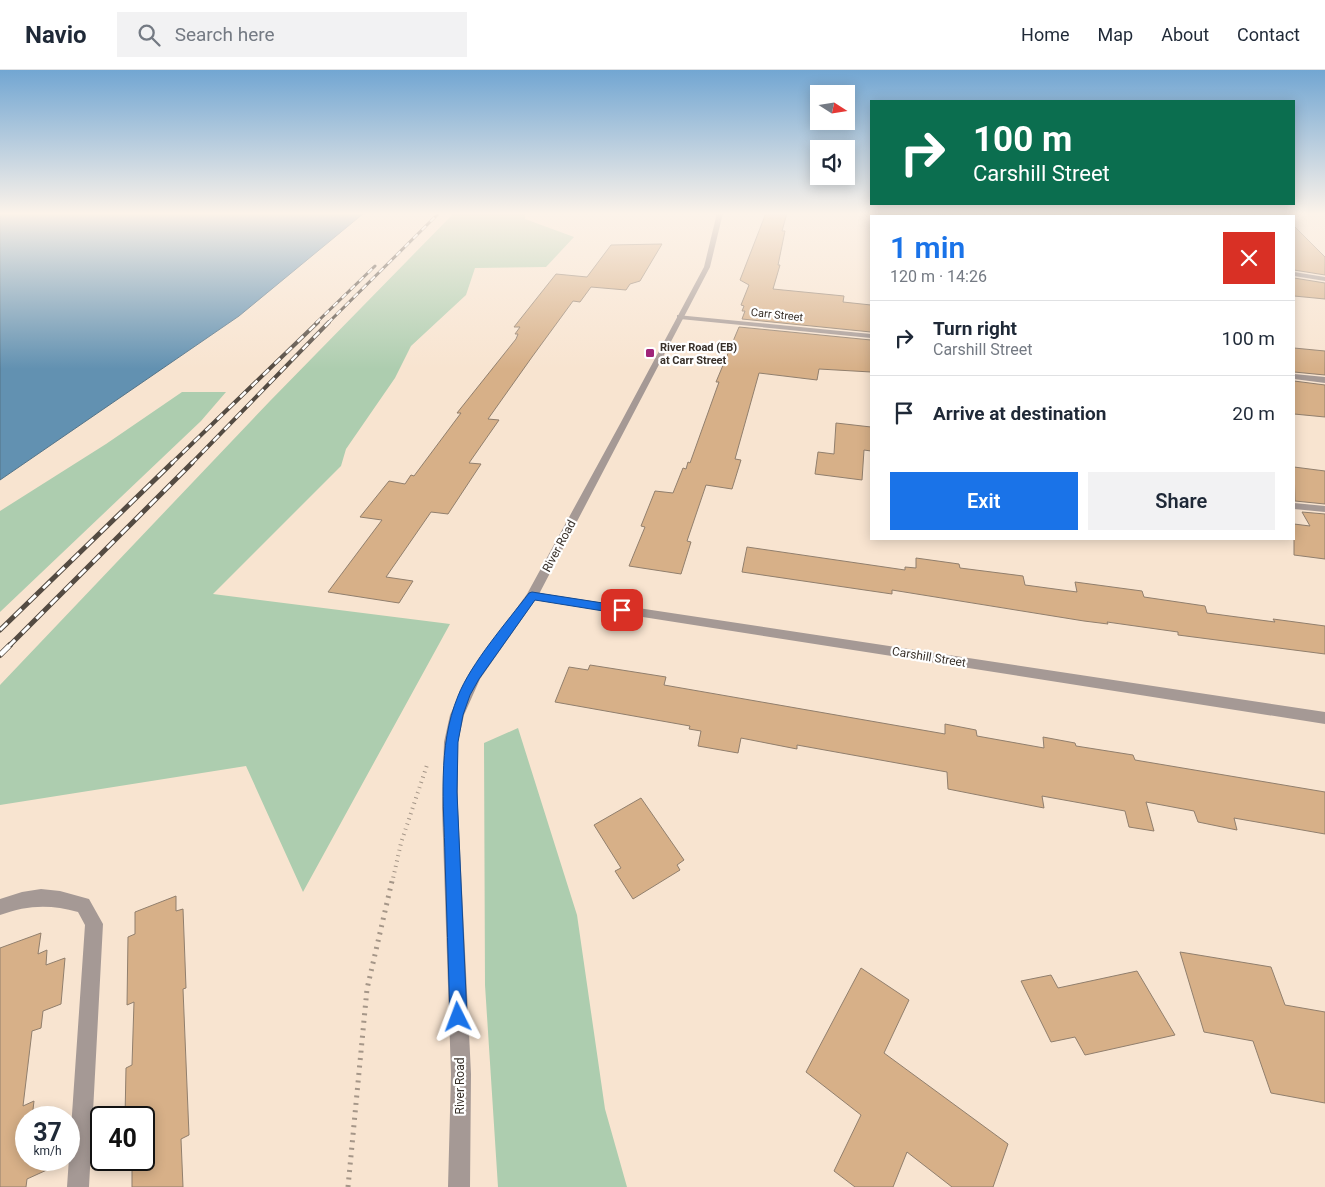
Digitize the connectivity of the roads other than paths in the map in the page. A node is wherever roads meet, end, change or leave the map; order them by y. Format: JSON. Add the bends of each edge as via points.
{"nodes":[{"id":1,"x":707,"y":265,"type":"edge"},
{"id":2,"x":1295,"y":274,"type":"edge"},
{"id":3,"x":1325,"y":279,"type":"edge"},
{"id":4,"x":680,"y":317,"type":"junction"},
{"id":5,"x":870,"y":336,"type":"edge"},
{"id":6,"x":1295,"y":377,"type":"edge"},
{"id":7,"x":1325,"y":380,"type":"edge"},
{"id":8,"x":1295,"y":506,"type":"edge"},
{"id":9,"x":1325,"y":510,"type":"edge"},
{"id":10,"x":532,"y":596,"type":"junction"},
{"id":11,"x":1325,"y":718,"type":"edge"},
{"id":12,"x":0,"y":907,"type":"edge"},
{"id":13,"x":78,"y":1187,"type":"edge"},
{"id":14,"x":459,"y":1187,"type":"edge"}],
"edges":[{"from":1,"to":4,"type":"street","name":"River Road"},
{"from":2,"to":3,"type":"street"},
{"from":4,"to":5,"type":"street","name":"Carr Street"},
{"from":4,"to":10,"type":"street","name":"River Road"},
{"from":6,"to":7,"type":"street"},
{"from":8,"to":9,"type":"street"},
{"from":10,"to":11,"type":"street","name":"Carshill Street"},
{"from":10,"to":14,"type":"street","name":"River Road","via":[[464,694],[451,742],[450,808],[461,1074]]},
{"from":12,"to":13,"type":"street","via":[[19,900],[53,896],[83,905],[94,924]]}]}
